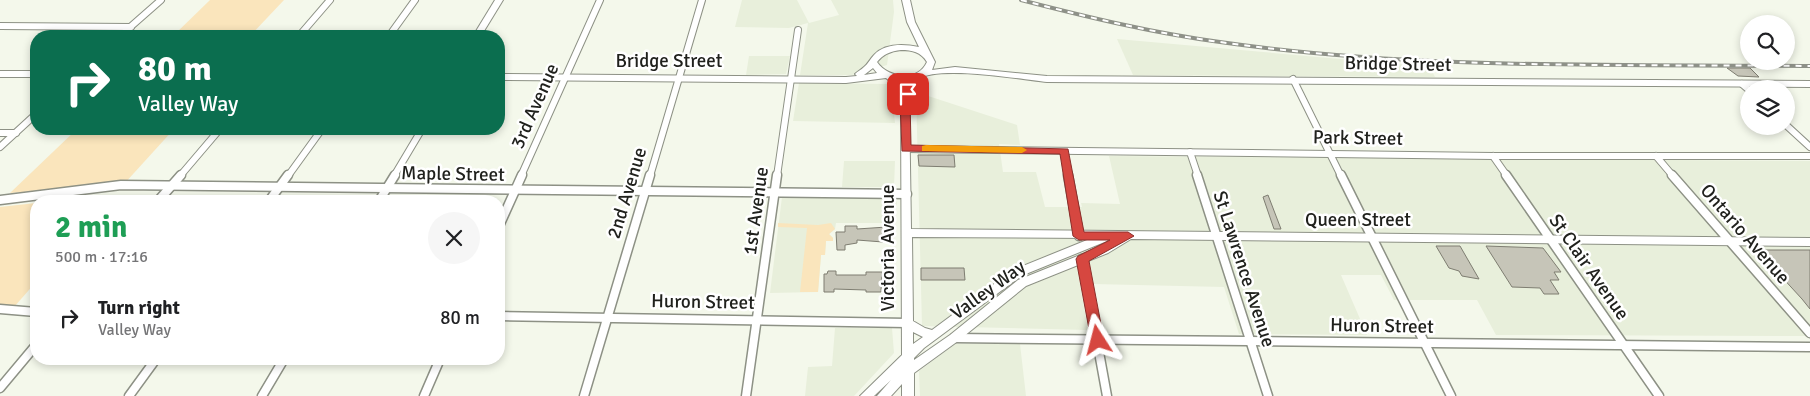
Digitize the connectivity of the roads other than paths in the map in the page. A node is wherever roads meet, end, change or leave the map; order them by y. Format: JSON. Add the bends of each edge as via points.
{"nodes":[{"id":1,"x":161,"y":0,"type":"edge"},
{"id":2,"x":330,"y":0,"type":"edge"},
{"id":3,"x":414,"y":0,"type":"edge"},
{"id":4,"x":499,"y":0,"type":"edge"},
{"id":5,"x":600,"y":0,"type":"edge"},
{"id":6,"x":702,"y":0,"type":"edge"},
{"id":7,"x":906,"y":0,"type":"edge"},
{"id":8,"x":912,"y":25,"type":"junction"},
{"id":9,"x":0,"y":26,"type":"edge"},
{"id":10,"x":131,"y":27,"type":"junction"},
{"id":11,"x":127,"y":30,"type":"edge"},
{"id":12,"x":304,"y":30,"type":"edge"},
{"id":13,"x":392,"y":30,"type":"edge"},
{"id":14,"x":482,"y":30,"type":"edge"},
{"id":15,"x":798,"y":30,"type":"dead end"},
{"id":16,"x":900,"y":47,"type":"junction"},
{"id":17,"x":928,"y":56,"type":"junction"},
{"id":18,"x":874,"y":64,"type":"junction"},
{"id":19,"x":987,"y":73,"type":"junction"},
{"id":20,"x":0,"y":74,"type":"edge"},
{"id":21,"x":30,"y":74,"type":"edge"},
{"id":22,"x":920,"y":75,"type":"junction"},
{"id":23,"x":888,"y":76,"type":"junction"},
{"id":24,"x":505,"y":77,"type":"edge"},
{"id":25,"x":566,"y":77,"type":"junction"},
{"id":26,"x":679,"y":78,"type":"junction"},
{"id":27,"x":792,"y":78,"type":"junction"},
{"id":28,"x":838,"y":78,"type":"junction"},
{"id":29,"x":1293,"y":80,"type":"junction"},
{"id":30,"x":1740,"y":84,"type":"edge"},
{"id":31,"x":1795,"y":84,"type":"edge"},
{"id":32,"x":1810,"y":84,"type":"edge"},
{"id":33,"x":905,"y":100,"type":"junction"},
{"id":34,"x":30,"y":120,"type":"edge"},
{"id":35,"x":0,"y":133,"type":"edge"},
{"id":36,"x":16,"y":133,"type":"junction"},
{"id":37,"x":1795,"y":133,"type":"edge"},
{"id":38,"x":215,"y":135,"type":"edge"},
{"id":39,"x":318,"y":135,"type":"edge"},
{"id":40,"x":418,"y":135,"type":"edge"},
{"id":41,"x":0,"y":147,"type":"edge"},
{"id":42,"x":1810,"y":147,"type":"edge"},
{"id":43,"x":906,"y":149,"type":"junction"},
{"id":44,"x":1064,"y":151,"type":"junction"},
{"id":45,"x":1190,"y":152,"type":"junction"},
{"id":46,"x":1331,"y":154,"type":"junction"},
{"id":47,"x":1494,"y":156,"type":"junction"},
{"id":48,"x":1656,"y":156,"type":"junction"},
{"id":49,"x":1810,"y":156,"type":"edge"},
{"id":50,"x":171,"y":186,"type":"junction"},
{"id":51,"x":278,"y":189,"type":"junction"},
{"id":52,"x":386,"y":190,"type":"junction"},
{"id":53,"x":514,"y":191,"type":"junction"},
{"id":54,"x":644,"y":192,"type":"junction"},
{"id":55,"x":775,"y":192,"type":"junction"},
{"id":56,"x":906,"y":194,"type":"junction"},
{"id":57,"x":40,"y":195,"type":"edge"},
{"id":58,"x":163,"y":195,"type":"edge"},
{"id":59,"x":274,"y":195,"type":"edge"},
{"id":60,"x":383,"y":195,"type":"edge"},
{"id":61,"x":30,"y":196,"type":"edge"},
{"id":62,"x":0,"y":200,"type":"edge"},
{"id":63,"x":505,"y":212,"type":"edge"},
{"id":64,"x":906,"y":233,"type":"junction"},
{"id":65,"x":1079,"y":236,"type":"junction"},
{"id":66,"x":1109,"y":236,"type":"junction"},
{"id":67,"x":1128,"y":236,"type":"junction"},
{"id":68,"x":1216,"y":236,"type":"junction"},
{"id":69,"x":1374,"y":238,"type":"junction"},
{"id":70,"x":1551,"y":240,"type":"junction"},
{"id":71,"x":1729,"y":241,"type":"junction"},
{"id":72,"x":1810,"y":242,"type":"edge"},
{"id":73,"x":1082,"y":259,"type":"junction"},
{"id":74,"x":0,"y":309,"type":"edge"},
{"id":75,"x":30,"y":312,"type":"edge"},
{"id":76,"x":505,"y":316,"type":"edge"},
{"id":77,"x":606,"y":317,"type":"junction"},
{"id":78,"x":757,"y":319,"type":"junction"},
{"id":79,"x":907,"y":323,"type":"junction"},
{"id":80,"x":1810,"y":333,"type":"edge"},
{"id":81,"x":935,"y":335,"type":"junction"},
{"id":82,"x":954,"y":338,"type":"junction"},
{"id":83,"x":1098,"y":340,"type":"junction"},
{"id":84,"x":1250,"y":340,"type":"junction"},
{"id":85,"x":1425,"y":343,"type":"junction"},
{"id":86,"x":1624,"y":345,"type":"junction"},
{"id":87,"x":1810,"y":347,"type":"edge"},
{"id":88,"x":30,"y":352,"type":"edge"},
{"id":89,"x":908,"y":355,"type":"junction"},
{"id":90,"x":152,"y":365,"type":"edge"},
{"id":91,"x":280,"y":365,"type":"edge"},
{"id":92,"x":437,"y":365,"type":"edge"},
{"id":93,"x":907,"y":371,"type":"junction"},
{"id":94,"x":0,"y":388,"type":"edge"},
{"id":95,"x":129,"y":396,"type":"edge"},
{"id":96,"x":262,"y":396,"type":"edge"},
{"id":97,"x":424,"y":396,"type":"edge"},
{"id":98,"x":584,"y":396,"type":"edge"},
{"id":99,"x":746,"y":396,"type":"edge"},
{"id":100,"x":866,"y":396,"type":"edge"},
{"id":101,"x":883,"y":396,"type":"edge"},
{"id":102,"x":908,"y":396,"type":"edge"},
{"id":103,"x":1107,"y":396,"type":"edge"},
{"id":104,"x":1268,"y":396,"type":"edge"},
{"id":105,"x":1451,"y":396,"type":"edge"},
{"id":106,"x":1659,"y":396,"type":"edge"}],
"edges":[{"from":1,"to":10,"type":"street"},
{"from":2,"to":12,"type":"street"},
{"from":3,"to":13,"type":"street"},
{"from":4,"to":14,"type":"main road"},
{"from":5,"to":25,"type":"street","name":"3rd Avenue"},
{"from":6,"to":26,"type":"street","name":"2nd Avenue"},
{"from":7,"to":8,"type":"main road"},
{"from":8,"to":16,"type":"main road","via":[[910,40]]},
{"from":8,"to":17,"type":"main road"},
{"from":9,"to":10,"type":"street"},
{"from":10,"to":11,"type":"street"},
{"from":15,"to":27,"type":"street","name":"1st Avenue"},
{"from":16,"to":17,"type":"main road","name":"Bridge Street","via":[[916,49]]},
{"from":16,"to":18,"type":"main road","name":"Bridge Street","via":[[879,55]]},
{"from":17,"to":19,"type":"main road","name":"Bridge Street","via":[[942,64]]},
{"from":17,"to":22,"type":"main road","name":"Victoria Avenue","via":[[930,66]]},
{"from":18,"to":23,"type":"main road","name":"Victoria Avenue"},
{"from":18,"to":28,"type":"main road","name":"Bridge Street","via":[[862,73]]},
{"from":19,"to":22,"type":"main road","name":"Bridge Street","via":[[947,70]]},
{"from":19,"to":29,"type":"main road","name":"Bridge Street","via":[[1047,79]]},
{"from":20,"to":21,"type":"main road"},
{"from":22,"to":23,"type":"main road","name":"Bridge Street"},
{"from":22,"to":33,"type":"main road","name":"Victoria Avenue","via":[[909,84]]},
{"from":23,"to":28,"type":"main road","name":"Bridge Street"},
{"from":23,"to":33,"type":"main road","name":"Victoria Avenue","via":[[898,83]]},
{"from":24,"to":25,"type":"main road","name":"Bridge Street"},
{"from":25,"to":26,"type":"main road","name":"Bridge Street"},
{"from":25,"to":53,"type":"street","name":"3rd Avenue"},
{"from":26,"to":27,"type":"main road","name":"Bridge Street"},
{"from":26,"to":54,"type":"street","name":"2nd Avenue"},
{"from":27,"to":28,"type":"main road","name":"Bridge Street"},
{"from":27,"to":55,"type":"street","name":"1st Avenue"},
{"from":29,"to":30,"type":"main road","name":"Bridge Street"},
{"from":29,"to":46,"type":"street"},
{"from":31,"to":32,"type":"main road","name":"Bridge Street"},
{"from":33,"to":43,"type":"main road","name":"Victoria Avenue"},
{"from":34,"to":36,"type":"street"},
{"from":35,"to":36,"type":"street"},
{"from":36,"to":41,"type":"street"},
{"from":37,"to":42,"type":"street"},
{"from":38,"to":50,"type":"street"},
{"from":39,"to":51,"type":"street"},
{"from":40,"to":52,"type":"street"},
{"from":43,"to":44,"type":"street","name":"Park Street"},
{"from":43,"to":56,"type":"main road","name":"Victoria Avenue"},
{"from":44,"to":45,"type":"street","name":"Park Street"},
{"from":44,"to":65,"type":"street"},
{"from":45,"to":46,"type":"street","name":"Park Street"},
{"from":45,"to":68,"type":"street","name":"St Lawrence Avenue"},
{"from":46,"to":47,"type":"street","name":"Park Street"},
{"from":46,"to":69,"type":"street"},
{"from":47,"to":48,"type":"street","name":"Park Street"},
{"from":47,"to":70,"type":"street","name":"St Clair Avenue"},
{"from":48,"to":49,"type":"street","name":"Park Street"},
{"from":48,"to":71,"type":"street","name":"Ontario Avenue"},
{"from":50,"to":51,"type":"street","name":"Maple Street"},
{"from":50,"to":57,"type":"street","name":"Maple Street","via":[[121,185]]},
{"from":50,"to":58,"type":"street"},
{"from":51,"to":52,"type":"street","name":"Maple Street"},
{"from":51,"to":59,"type":"street"},
{"from":52,"to":53,"type":"street","name":"Maple Street"},
{"from":52,"to":60,"type":"street"},
{"from":53,"to":54,"type":"street","name":"Maple Street"},
{"from":53,"to":63,"type":"street","name":"3rd Avenue"},
{"from":54,"to":55,"type":"street","name":"Maple Street"},
{"from":54,"to":77,"type":"street","name":"2nd Avenue"},
{"from":55,"to":56,"type":"street","name":"Maple Street"},
{"from":55,"to":78,"type":"street","name":"1st Avenue"},
{"from":56,"to":64,"type":"main road","name":"Victoria Avenue"},
{"from":61,"to":62,"type":"street","name":"Maple Street"},
{"from":64,"to":65,"type":"main road","name":"Queen Street"},
{"from":64,"to":79,"type":"main road","name":"Victoria Avenue"},
{"from":65,"to":66,"type":"main road","name":"Queen Street"},
{"from":66,"to":67,"type":"main road","name":"Queen Street"},
{"from":66,"to":81,"type":"main road","name":"Valley Way","via":[[1017,274]]},
{"from":67,"to":68,"type":"main road","name":"Queen Street"},
{"from":67,"to":73,"type":"main road","name":"Valley Way"},
{"from":68,"to":69,"type":"main road","name":"Queen Street"},
{"from":68,"to":84,"type":"street","name":"St Lawrence Avenue"},
{"from":69,"to":70,"type":"main road","name":"Queen Street"},
{"from":69,"to":85,"type":"street"},
{"from":70,"to":71,"type":"main road","name":"Queen Street"},
{"from":70,"to":86,"type":"street","name":"St Clair Avenue"},
{"from":71,"to":72,"type":"main road","name":"Queen Street"},
{"from":71,"to":80,"type":"street","name":"Ontario Avenue"},
{"from":73,"to":82,"type":"main road","name":"Valley Way","via":[[1022,283]]},
{"from":73,"to":83,"type":"street"},
{"from":74,"to":75,"type":"street"},
{"from":76,"to":77,"type":"street","name":"Huron Street"},
{"from":77,"to":78,"type":"street","name":"Huron Street"},
{"from":77,"to":98,"type":"street","name":"2nd Avenue"},
{"from":78,"to":79,"type":"street","name":"Huron Street"},
{"from":78,"to":99,"type":"street","name":"1st Avenue"},
{"from":79,"to":81,"type":"main road"},
{"from":79,"to":89,"type":"main road","name":"Victoria Avenue"},
{"from":81,"to":89,"type":"main road","name":"Valley Way"},
{"from":82,"to":83,"type":"street","name":"Huron Street"},
{"from":82,"to":93,"type":"main road","name":"Valley Way"},
{"from":83,"to":84,"type":"street","name":"Huron Street"},
{"from":83,"to":103,"type":"street"},
{"from":84,"to":85,"type":"street","name":"Huron Street"},
{"from":84,"to":104,"type":"street","name":"St Lawrence Avenue"},
{"from":85,"to":86,"type":"street","name":"Huron Street"},
{"from":85,"to":105,"type":"street"},
{"from":86,"to":87,"type":"street","name":"Huron Street"},
{"from":86,"to":106,"type":"street","name":"St Clair Avenue"},
{"from":88,"to":94,"type":"street"},
{"from":89,"to":93,"type":"main road","name":"Victoria Avenue"},
{"from":89,"to":100,"type":"main road","name":"Valley Way"},
{"from":90,"to":95,"type":"street"},
{"from":91,"to":96,"type":"street"},
{"from":92,"to":97,"type":"street"},
{"from":93,"to":101,"type":"main road","name":"Valley Way"},
{"from":93,"to":102,"type":"main road","name":"Victoria Avenue"}]}
